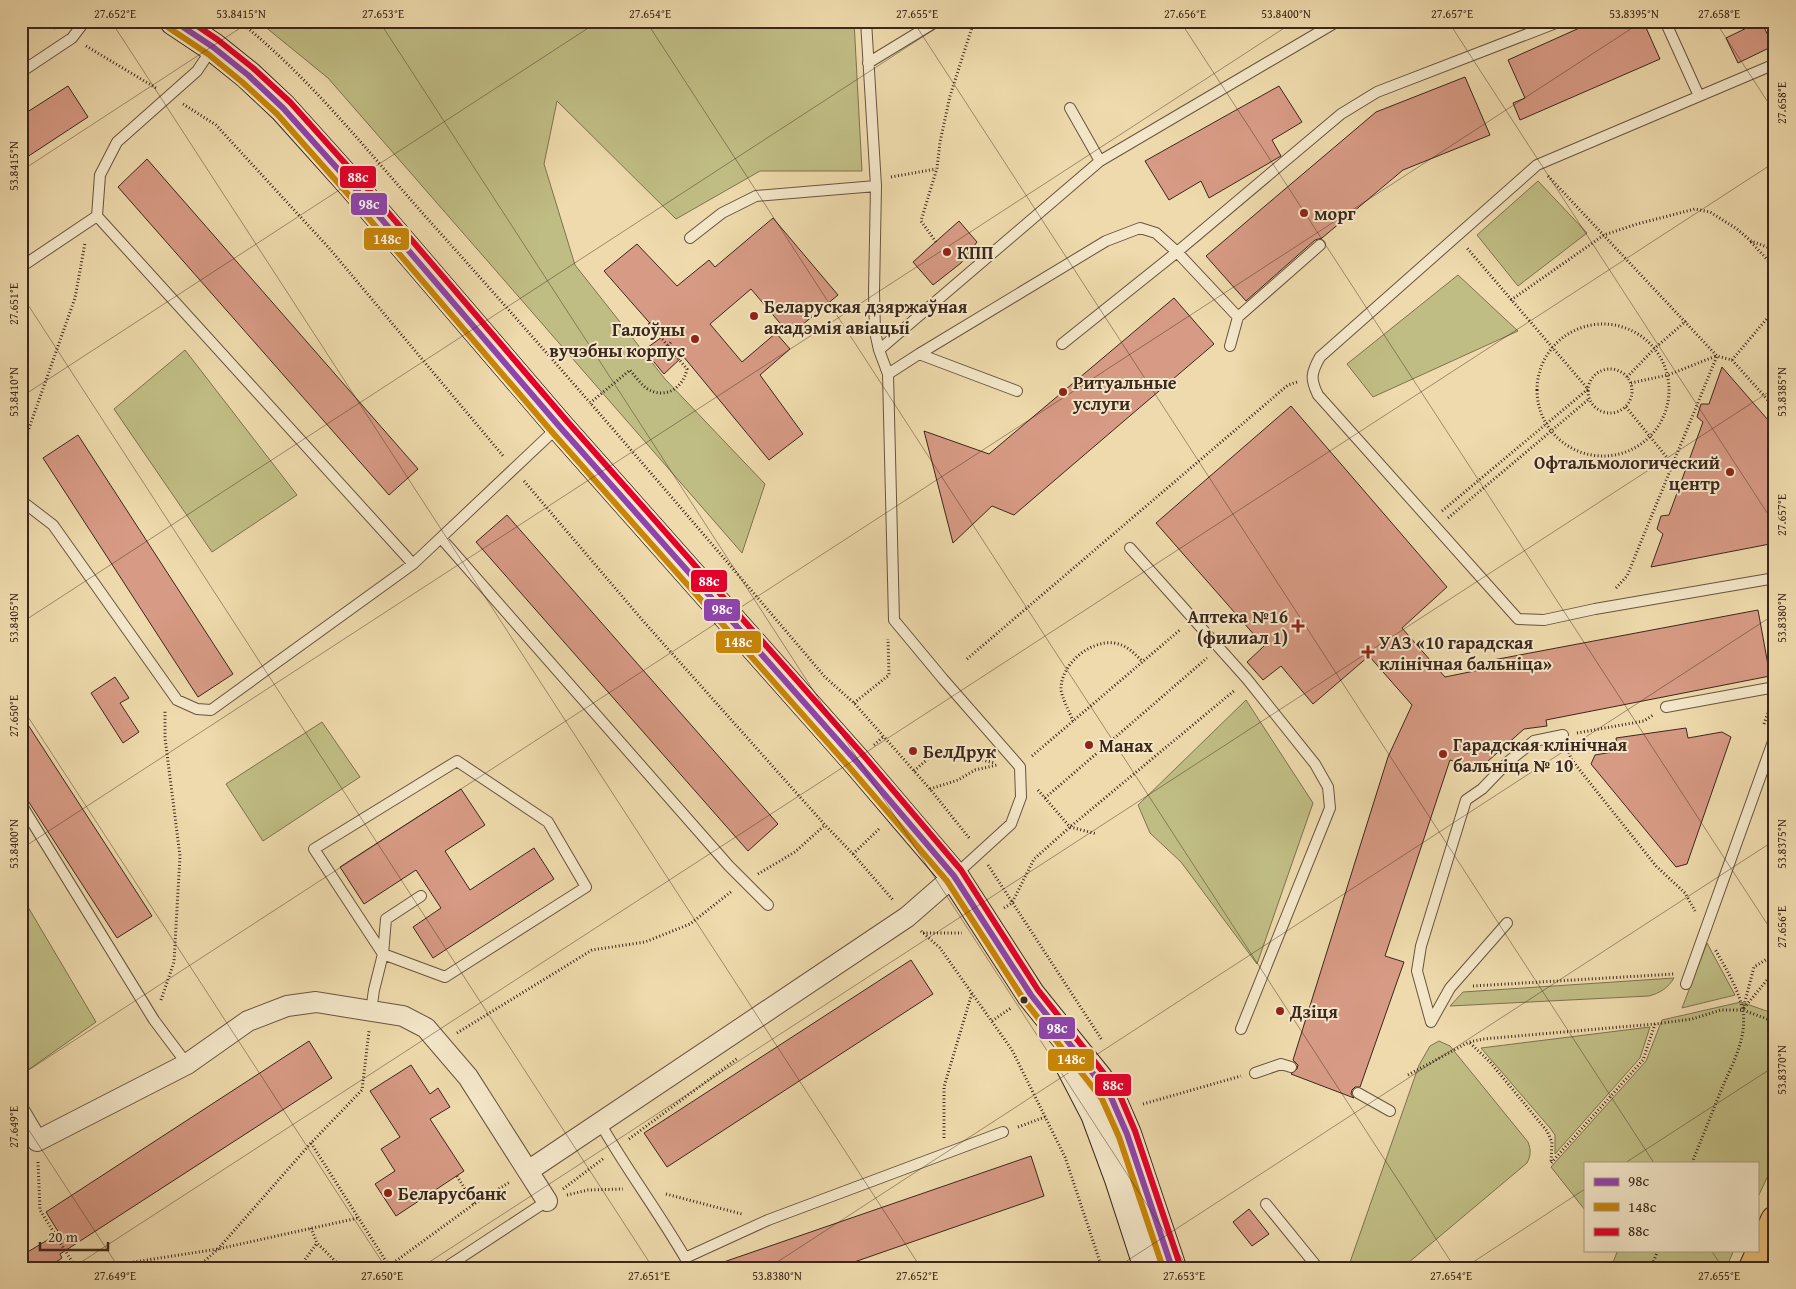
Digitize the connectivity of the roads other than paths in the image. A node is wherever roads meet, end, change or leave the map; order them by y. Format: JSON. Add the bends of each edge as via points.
{"nodes":[{"id":1,"x":85,"y":21,"type":"edge"},
{"id":2,"x":174,"y":21,"type":"edge"},
{"id":3,"x":866,"y":21,"type":"edge"},
{"id":4,"x":937,"y":21,"type":"edge"},
{"id":5,"x":1338,"y":21,"type":"edge"},
{"id":6,"x":1561,"y":21,"type":"edge"},
{"id":7,"x":1665,"y":21,"type":"edge"},
{"id":8,"x":213,"y":47,"type":"junction"},
{"id":9,"x":868,"y":63,"type":"junction"},
{"id":10,"x":1775,"y":64,"type":"edge"},
{"id":11,"x":21,"y":72,"type":"edge"},
{"id":12,"x":1700,"y":96,"type":"junction"},
{"id":13,"x":1070,"y":108,"type":"dead end"},
{"id":14,"x":1100,"y":160,"type":"junction"},
{"id":15,"x":876,"y":183,"type":"junction"},
{"id":16,"x":93,"y":219,"type":"junction"},
{"id":17,"x":690,"y":238,"type":"dead end"},
{"id":18,"x":1320,"y":245,"type":"dead end"},
{"id":19,"x":1177,"y":252,"type":"junction"},
{"id":20,"x":21,"y":267,"type":"edge"},
{"id":21,"x":1238,"y":317,"type":"junction"},
{"id":22,"x":1062,"y":344,"type":"dead end"},
{"id":23,"x":1230,"y":346,"type":"dead end"},
{"id":24,"x":879,"y":350,"type":"junction"},
{"id":25,"x":919,"y":354,"type":"junction"},
{"id":26,"x":888,"y":374,"type":"junction"},
{"id":27,"x":1017,"y":391,"type":"dead end"},
{"id":28,"x":559,"y":426,"type":"junction"},
{"id":29,"x":22,"y":502,"type":"edge"},
{"id":30,"x":441,"y":538,"type":"junction"},
{"id":31,"x":1130,"y":548,"type":"dead end"},
{"id":32,"x":413,"y":564,"type":"junction"},
{"id":33,"x":1775,"y":578,"type":"edge"},
{"id":34,"x":1775,"y":687,"type":"edge"},
{"id":35,"x":1666,"y":707,"type":"road end"},
{"id":36,"x":1563,"y":735,"type":"road end"},
{"id":37,"x":1775,"y":736,"type":"edge"},
{"id":38,"x":21,"y":804,"type":"edge"},
{"id":39,"x":954,"y":876,"type":"junction"},
{"id":40,"x":421,"y":896,"type":"dead end"},
{"id":41,"x":768,"y":905,"type":"dead end"},
{"id":42,"x":1507,"y":922,"type":"dead end"},
{"id":43,"x":383,"y":954,"type":"junction"},
{"id":44,"x":1686,"y":984,"type":"dead end"},
{"id":45,"x":1038,"y":1006,"type":"junction"},
{"id":46,"x":371,"y":1011,"type":"junction"},
{"id":47,"x":1241,"y":1029,"type":"dead end"},
{"id":48,"x":187,"y":1064,"type":"junction"},
{"id":49,"x":1291,"y":1067,"type":"dead end"},
{"id":50,"x":1255,"y":1073,"type":"road end"},
{"id":51,"x":1358,"y":1093,"type":"dead end"},
{"id":52,"x":1390,"y":1111,"type":"dead end"},
{"id":53,"x":21,"y":1114,"type":"edge"},
{"id":54,"x":600,"y":1122,"type":"junction"},
{"id":55,"x":1003,"y":1132,"type":"road end"},
{"id":56,"x":528,"y":1171,"type":"junction"},
{"id":57,"x":547,"y":1201,"type":"joint"},
{"id":58,"x":1266,"y":1204,"type":"dead end"},
{"id":59,"x":1775,"y":1220,"type":"edge"},
{"id":60,"x":686,"y":1258,"type":"junction"},
{"id":61,"x":445,"y":1268,"type":"edge"},
{"id":62,"x":691,"y":1268,"type":"edge"},
{"id":63,"x":1148,"y":1268,"type":"edge"},
{"id":64,"x":1172,"y":1268,"type":"edge"},
{"id":65,"x":1318,"y":1268,"type":"edge"},
{"id":66,"x":1753,"y":1268,"type":"edge"}],
"edges":[{"from":1,"to":11,"type":"lane","via":[[72,38]]},
{"from":2,"to":8,"type":"main road"},
{"from":3,"to":9,"type":"lane"},
{"from":4,"to":9,"type":"lane"},
{"from":5,"to":14,"type":"lane"},
{"from":6,"to":19,"type":"lane","via":[[1377,92],[1355,105]]},
{"from":7,"to":12,"type":"lane"},
{"from":8,"to":16,"type":"lane","via":[[196,71],[117,142],[100,175]]},
{"from":8,"to":28,"type":"main road","via":[[283,108]]},
{"from":9,"to":15,"type":"lane"},
{"from":10,"to":12,"type":"lane"},
{"from":12,"to":33,"type":"lane","via":[[1537,165],[1320,357],[1313,369],[1312,382],[1318,395],[1518,618],[1544,620]]},
{"from":13,"to":14,"type":"lane"},
{"from":14,"to":24,"type":"lane"},
{"from":15,"to":17,"type":"lane","via":[[756,196],[722,213]]},
{"from":15,"to":24,"type":"lane","via":[[874,292]]},
{"from":16,"to":20,"type":"lane"},
{"from":16,"to":32,"type":"lane"},
{"from":18,"to":21,"type":"lane"},
{"from":19,"to":21,"type":"lane"},
{"from":19,"to":22,"type":"lane"},
{"from":19,"to":25,"type":"lane","via":[[1156,233],[1140,228],[1106,241]]},
{"from":21,"to":23,"type":"lane"},
{"from":24,"to":26,"type":"lane"},
{"from":25,"to":26,"type":"lane"},
{"from":25,"to":27,"type":"lane"},
{"from":26,"to":39,"type":"lane","via":[[894,620],[1020,766],[1021,797],[1011,824]]},
{"from":28,"to":30,"type":"lane"},
{"from":28,"to":39,"type":"main road"},
{"from":29,"to":32,"type":"lane","via":[[53,525],[178,700],[197,709],[210,710]]},
{"from":30,"to":32,"type":"lane"},
{"from":30,"to":41,"type":"lane"},
{"from":31,"to":47,"type":"lane","via":[[1247,679],[1315,764],[1328,787],[1330,808]]},
{"from":34,"to":35,"type":"lane"},
{"from":36,"to":42,"type":"lane","via":[[1534,741],[1466,800],[1417,971],[1431,1022],[1450,988]]},
{"from":37,"to":44,"type":"lane"},
{"from":38,"to":48,"type":"lane","via":[[154,1020]]},
{"from":39,"to":45,"type":"main road"},
{"from":39,"to":54,"type":"street","via":[[907,917]]},
{"from":40,"to":43,"type":"lane","via":[[386,919]]},
{"from":43,"to":43,"type":"lane","via":[[445,977],[586,887],[548,822],[457,761],[314,849]]},
{"from":43,"to":46,"type":"lane"},
{"from":45,"to":63,"type":"main road","via":[[1095,1114]]},
{"from":45,"to":64,"type":"main road","via":[[1110,1095],[1127,1134]]},
{"from":46,"to":48,"type":"street","via":[[316,1002],[287,1006],[248,1021]]},
{"from":46,"to":56,"type":"street","via":[[403,1016],[426,1028],[468,1077]]},
{"from":48,"to":53,"type":"street","via":[[37,1141]]},
{"from":49,"to":50,"type":"lane","via":[[1281,1064]]},
{"from":51,"to":52,"type":"lane"},
{"from":54,"to":56,"type":"street"},
{"from":54,"to":60,"type":"lane"},
{"from":55,"to":60,"type":"lane","via":[[768,1220]]},
{"from":56,"to":57,"type":"street"},
{"from":57,"to":61,"type":"lane"},
{"from":58,"to":65,"type":"lane"},
{"from":59,"to":66,"type":"highway"},
{"from":60,"to":62,"type":"lane"}]}
